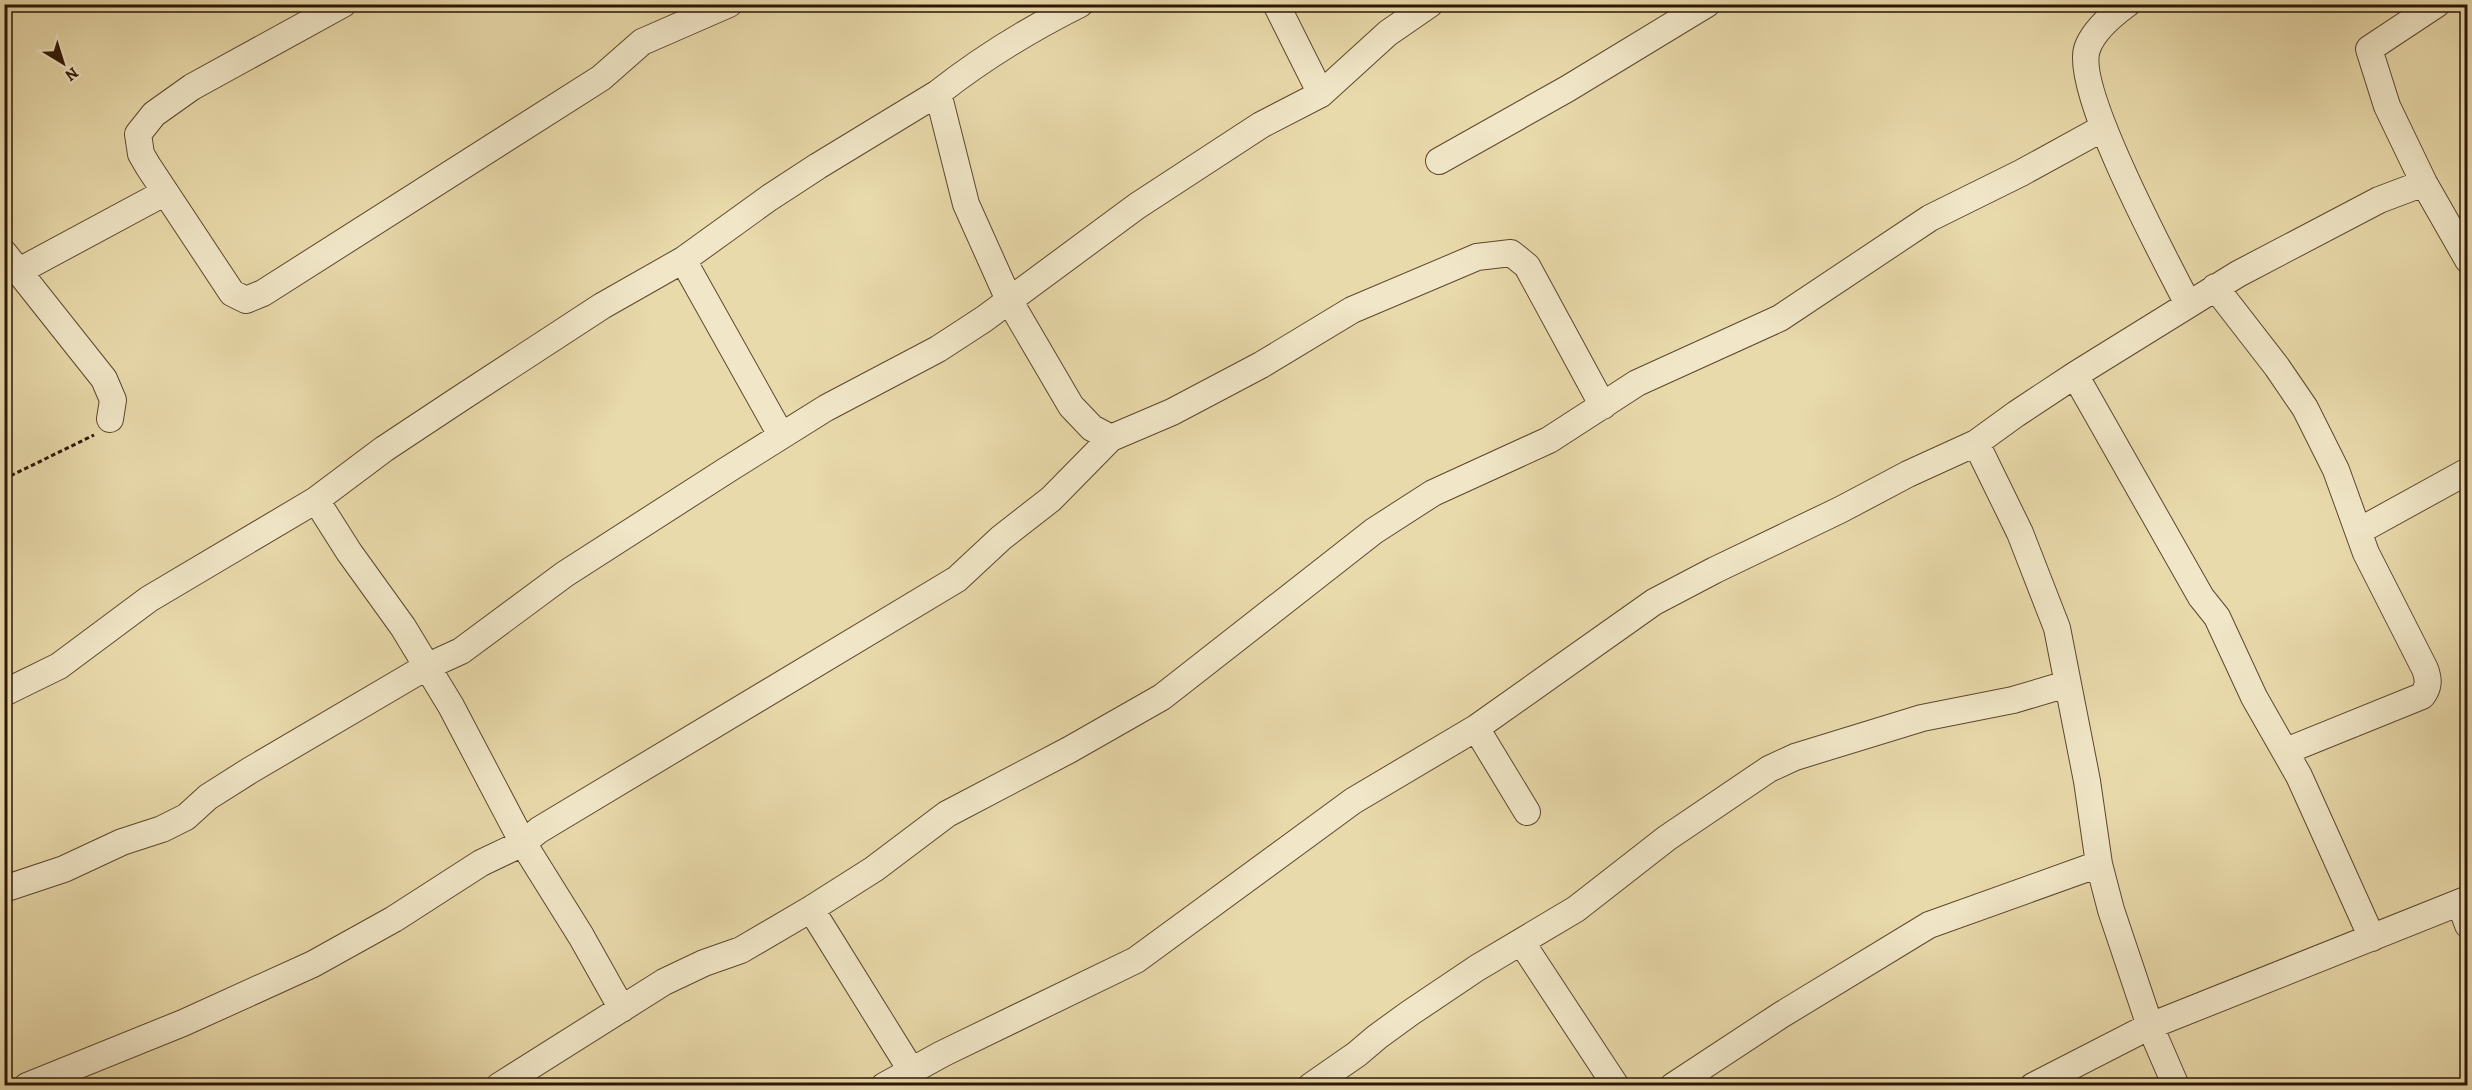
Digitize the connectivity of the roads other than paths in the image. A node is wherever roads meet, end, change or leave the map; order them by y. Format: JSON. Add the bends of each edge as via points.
{"nodes":[{"id":1,"x":343,"y":4,"type":"edge"},
{"id":2,"x":729,"y":4,"type":"edge"},
{"id":3,"x":1080,"y":4,"type":"edge"},
{"id":4,"x":1276,"y":4,"type":"edge"},
{"id":5,"x":1430,"y":4,"type":"edge"},
{"id":6,"x":1707,"y":4,"type":"edge"},
{"id":7,"x":2127,"y":4,"type":"edge"},
{"id":8,"x":2437,"y":4,"type":"edge"},
{"id":9,"x":938,"y":93,"type":"junction"},
{"id":10,"x":1321,"y":94,"type":"junction"},
{"id":11,"x":2103,"y":128,"type":"junction"},
{"id":12,"x":1439,"y":162,"type":"dead end"},
{"id":13,"x":2424,"y":183,"type":"junction"},
{"id":14,"x":164,"y":193,"type":"junction"},
{"id":15,"x":683,"y":260,"type":"junction"},
{"id":16,"x":2468,"y":261,"type":"edge"},
{"id":17,"x":12,"y":262,"type":"edge"},
{"id":18,"x":2216,"y":287,"type":"junction"},
{"id":19,"x":1009,"y":300,"type":"junction"},
{"id":20,"x":2187,"y":304,"type":"junction"},
{"id":21,"x":2075,"y":375,"type":"junction"},
{"id":22,"x":1603,"y":406,"type":"junction"},
{"id":23,"x":110,"y":419,"type":"road end"},
{"id":24,"x":781,"y":435,"type":"junction"},
{"id":25,"x":1111,"y":438,"type":"junction"},
{"id":26,"x":1976,"y":443,"type":"junction"},
{"id":27,"x":2468,"y":471,"type":"edge"},
{"id":28,"x":316,"y":500,"type":"junction"},
{"id":29,"x":2359,"y":531,"type":"junction"},
{"id":30,"x":426,"y":667,"type":"junction"},
{"id":31,"x":2067,"y":684,"type":"junction"},
{"id":32,"x":4,"y":693,"type":"edge"},
{"id":33,"x":1476,"y":728,"type":"junction"},
{"id":34,"x":2286,"y":751,"type":"junction"},
{"id":35,"x":1527,"y":812,"type":"dead end"},
{"id":36,"x":523,"y":843,"type":"junction"},
{"id":37,"x":2099,"y":864,"type":"junction"},
{"id":38,"x":4,"y":889,"type":"edge"},
{"id":39,"x":811,"y":909,"type":"junction"},
{"id":40,"x":2465,"y":909,"type":"edge"},
{"id":41,"x":2372,"y":938,"type":"junction"},
{"id":42,"x":1522,"y":943,"type":"junction"},
{"id":43,"x":622,"y":1009,"type":"junction"},
{"id":44,"x":2150,"y":1026,"type":"junction"},
{"id":45,"x":911,"y":1070,"type":"junction"},
{"id":46,"x":27,"y":1086,"type":"edge"},
{"id":47,"x":499,"y":1086,"type":"edge"},
{"id":48,"x":884,"y":1086,"type":"edge"},
{"id":49,"x":1311,"y":1086,"type":"edge"},
{"id":50,"x":1616,"y":1086,"type":"edge"},
{"id":51,"x":1673,"y":1086,"type":"edge"},
{"id":52,"x":2033,"y":1086,"type":"edge"},
{"id":53,"x":2176,"y":1086,"type":"edge"}],
"edges":[{"from":1,"to":14,"type":"street","via":[[192,87],[154,114],[138,134],[141,154]]},
{"from":2,"to":14,"type":"street","via":[[642,42],[601,78],[263,293],[246,300],[232,293]]},
{"from":3,"to":9,"type":"street","via":[[1011,43]]},
{"from":4,"to":10,"type":"street"},
{"from":5,"to":10,"type":"street","via":[[1389,33]]},
{"from":6,"to":12,"type":"street"},
{"from":7,"to":11,"type":"street","via":[[2092,39],[2086,51],[2086,69]]},
{"from":8,"to":13,"type":"street","via":[[2369,49],[2387,106]]},
{"from":9,"to":15,"type":"street","via":[[769,198]]},
{"from":9,"to":19,"type":"street","via":[[966,204]]},
{"from":10,"to":19,"type":"street","via":[[1261,125],[1182,176]]},
{"from":11,"to":20,"type":"street"},
{"from":11,"to":22,"type":"street","via":[[1930,218],[1780,318],[1637,382]]},
{"from":13,"to":16,"type":"street"},
{"from":13,"to":18,"type":"street","via":[[2379,200]]},
{"from":14,"to":17,"type":"street"},
{"from":15,"to":24,"type":"street"},
{"from":15,"to":28,"type":"street","via":[[602,306],[384,449]]},
{"from":17,"to":23,"type":"street","via":[[104,379],[113,400]]},
{"from":18,"to":20,"type":"street"},
{"from":18,"to":29,"type":"street","via":[[2305,408],[2336,470]]},
{"from":19,"to":24,"type":"street","via":[[938,349]]},
{"from":19,"to":25,"type":"street","via":[[1071,406],[1092,428]]},
{"from":20,"to":21,"type":"street"},
{"from":21,"to":26,"type":"street"},
{"from":21,"to":34,"type":"street","via":[[2201,597],[2217,617],[2254,697]]},
{"from":22,"to":25,"type":"street","via":[[1527,266],[1510,253],[1476,257],[1352,310],[1172,412]]},
{"from":22,"to":39,"type":"street","via":[[1549,440],[1433,493],[1374,531],[1162,697],[947,814],[874,869]]},
{"from":24,"to":30,"type":"street","via":[[565,574],[461,651]]},
{"from":25,"to":36,"type":"street","via":[[1051,499],[957,579],[666,752]]},
{"from":26,"to":31,"type":"street","via":[[2042,586],[2057,628]]},
{"from":26,"to":33,"type":"street","via":[[1673,591]]},
{"from":27,"to":29,"type":"street"},
{"from":28,"to":30,"type":"street"},
{"from":28,"to":32,"type":"street","via":[[149,599],[59,666]]},
{"from":29,"to":34,"type":"street","via":[[2366,553],[2426,669],[2427,690],[2422,696]]},
{"from":30,"to":36,"type":"street","via":[[451,706]]},
{"from":30,"to":38,"type":"street","via":[[224,787],[186,817],[64,870]]},
{"from":31,"to":37,"type":"street"},
{"from":31,"to":42,"type":"street","via":[[2013,700],[1922,718],[1816,750],[1769,769],[1667,838],[1576,909]]},
{"from":33,"to":35,"type":"street"},
{"from":33,"to":45,"type":"street","via":[[1353,801],[1136,960]]},
{"from":34,"to":41,"type":"street"},
{"from":36,"to":43,"type":"street"},
{"from":36,"to":46,"type":"street","via":[[481,863],[394,919],[313,964],[183,1023]]},
{"from":37,"to":44,"type":"street"},
{"from":37,"to":51,"type":"street","via":[[1929,925],[1772,1020]]},
{"from":39,"to":43,"type":"street","via":[[741,950],[664,982]]},
{"from":39,"to":45,"type":"street"},
{"from":40,"to":41,"type":"street"},
{"from":41,"to":44,"type":"street"},
{"from":42,"to":49,"type":"street","via":[[1477,968]]},
{"from":42,"to":50,"type":"street"},
{"from":43,"to":47,"type":"street"},
{"from":44,"to":52,"type":"street"},
{"from":44,"to":53,"type":"street"},
{"from":45,"to":48,"type":"street"}]}
